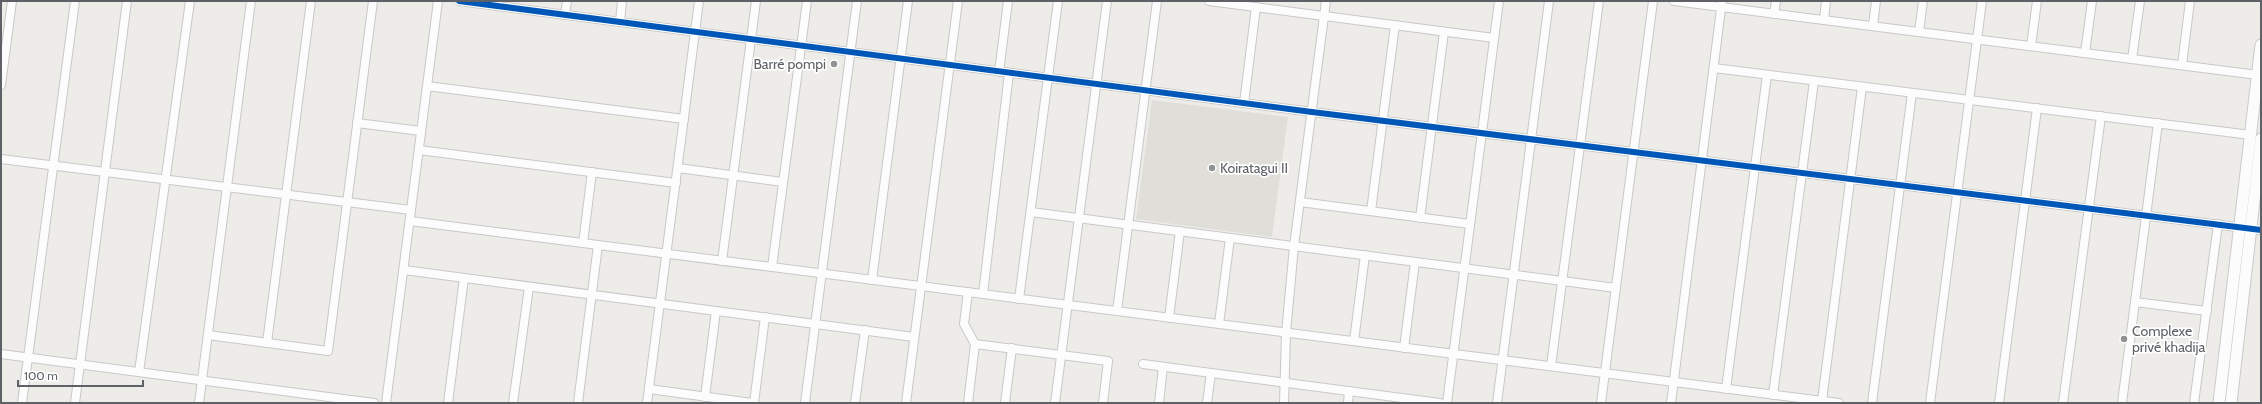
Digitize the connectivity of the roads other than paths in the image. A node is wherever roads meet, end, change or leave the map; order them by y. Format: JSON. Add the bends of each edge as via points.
{"nodes":[{"id":1,"x":12,"y":1,"type":"edge"},
{"id":2,"x":75,"y":1,"type":"edge"},
{"id":3,"x":127,"y":1,"type":"edge"},
{"id":4,"x":190,"y":1,"type":"edge"},
{"id":5,"x":251,"y":1,"type":"edge"},
{"id":6,"x":311,"y":1,"type":"edge"},
{"id":7,"x":373,"y":1,"type":"edge"},
{"id":8,"x":438,"y":1,"type":"edge"},
{"id":9,"x":459,"y":1,"type":"edge"},
{"id":10,"x":567,"y":1,"type":"edge"},
{"id":11,"x":622,"y":1,"type":"edge"},
{"id":12,"x":699,"y":1,"type":"edge"},
{"id":13,"x":756,"y":1,"type":"edge"},
{"id":14,"x":807,"y":1,"type":"edge"},
{"id":15,"x":857,"y":1,"type":"edge"},
{"id":16,"x":908,"y":1,"type":"edge"},
{"id":17,"x":958,"y":1,"type":"edge"},
{"id":18,"x":1008,"y":1,"type":"edge"},
{"id":19,"x":1058,"y":1,"type":"edge"},
{"id":20,"x":1107,"y":1,"type":"edge"},
{"id":21,"x":1157,"y":1,"type":"edge"},
{"id":22,"x":1209,"y":1,"type":"edge"},
{"id":23,"x":1326,"y":1,"type":"edge"},
{"id":24,"x":1499,"y":1,"type":"edge"},
{"id":25,"x":1549,"y":1,"type":"edge"},
{"id":26,"x":1599,"y":1,"type":"edge"},
{"id":27,"x":1653,"y":1,"type":"edge"},
{"id":28,"x":1674,"y":1,"type":"edge"},
{"id":29,"x":1776,"y":1,"type":"edge"},
{"id":30,"x":1826,"y":1,"type":"edge"},
{"id":31,"x":1876,"y":1,"type":"edge"},
{"id":32,"x":1923,"y":1,"type":"edge"},
{"id":33,"x":1982,"y":1,"type":"edge"},
{"id":34,"x":2037,"y":1,"type":"edge"},
{"id":35,"x":2092,"y":1,"type":"edge"},
{"id":36,"x":2140,"y":1,"type":"edge"},
{"id":37,"x":2190,"y":1,"type":"edge"},
{"id":38,"x":503,"y":4,"type":"edge"},
{"id":39,"x":1722,"y":4,"type":"edge"},
{"id":40,"x":1256,"y":7,"type":"junction"},
{"id":41,"x":1774,"y":14,"type":"junction"},
{"id":42,"x":565,"y":15,"type":"junction"},
{"id":43,"x":1324,"y":16,"type":"junction"},
{"id":44,"x":1824,"y":20,"type":"junction"},
{"id":45,"x":620,"y":22,"type":"junction"},
{"id":46,"x":1395,"y":25,"type":"junction"},
{"id":47,"x":1873,"y":26,"type":"junction"},
{"id":48,"x":695,"y":32,"type":"junction"},
{"id":49,"x":1444,"y":32,"type":"junction"},
{"id":50,"x":1919,"y":32,"type":"junction"},
{"id":51,"x":1494,"y":38,"type":"junction"},
{"id":52,"x":751,"y":39,"type":"junction"},
{"id":53,"x":1977,"y":40,"type":"junction"},
{"id":54,"x":2261,"y":45,"type":"edge"},
{"id":55,"x":801,"y":46,"type":"junction"},
{"id":56,"x":2031,"y":46,"type":"junction"},
{"id":57,"x":850,"y":52,"type":"junction"},
{"id":58,"x":2085,"y":53,"type":"junction"},
{"id":59,"x":901,"y":59,"type":"junction"},
{"id":60,"x":2132,"y":59,"type":"junction"},
{"id":61,"x":950,"y":65,"type":"junction"},
{"id":62,"x":2182,"y":65,"type":"junction"},
{"id":63,"x":1714,"y":68,"type":"junction"},
{"id":64,"x":999,"y":72,"type":"junction"},
{"id":65,"x":1009,"y":73,"type":"junction"},
{"id":66,"x":1766,"y":75,"type":"junction"},
{"id":67,"x":2258,"y":75,"type":"junction"},
{"id":68,"x":1048,"y":78,"type":"junction"},
{"id":69,"x":1814,"y":81,"type":"junction"},
{"id":70,"x":1096,"y":84,"type":"junction"},
{"id":71,"x":1,"y":85,"type":"edge"},
{"id":72,"x":427,"y":86,"type":"junction"},
{"id":73,"x":1862,"y":87,"type":"junction"},
{"id":74,"x":1146,"y":91,"type":"junction"},
{"id":75,"x":1912,"y":93,"type":"junction"},
{"id":76,"x":1970,"y":100,"type":"junction"},
{"id":77,"x":1244,"y":104,"type":"junction"},
{"id":78,"x":2037,"y":108,"type":"junction"},
{"id":79,"x":1312,"y":112,"type":"junction"},
{"id":80,"x":2101,"y":116,"type":"junction"},
{"id":81,"x":684,"y":119,"type":"junction"},
{"id":82,"x":1382,"y":121,"type":"junction"},
{"id":83,"x":357,"y":123,"type":"junction"},
{"id":84,"x":2158,"y":123,"type":"junction"},
{"id":85,"x":1432,"y":127,"type":"junction"},
{"id":86,"x":422,"y":131,"type":"junction"},
{"id":87,"x":1482,"y":133,"type":"junction"},
{"id":88,"x":1531,"y":140,"type":"junction"},
{"id":89,"x":2255,"y":143,"type":"edge"},
{"id":90,"x":1580,"y":146,"type":"junction"},
{"id":91,"x":419,"y":150,"type":"junction"},
{"id":92,"x":1634,"y":152,"type":"junction"},
{"id":93,"x":1,"y":159,"type":"edge"},
{"id":94,"x":1702,"y":161,"type":"junction"},
{"id":95,"x":53,"y":165,"type":"junction"},
{"id":96,"x":1754,"y":167,"type":"junction"},
{"id":97,"x":678,"y":168,"type":"junction"},
{"id":98,"x":104,"y":172,"type":"junction"},
{"id":99,"x":592,"y":172,"type":"junction"},
{"id":100,"x":1802,"y":173,"type":"junction"},
{"id":101,"x":733,"y":176,"type":"junction"},
{"id":102,"x":165,"y":179,"type":"junction"},
{"id":103,"x":1850,"y":179,"type":"junction"},
{"id":104,"x":783,"y":182,"type":"junction"},
{"id":105,"x":676,"y":183,"type":"junction"},
{"id":106,"x":1900,"y":185,"type":"junction"},
{"id":107,"x":227,"y":187,"type":"junction"},
{"id":108,"x":1958,"y":192,"type":"junction"},
{"id":109,"x":286,"y":194,"type":"junction"},
{"id":110,"x":2025,"y":201,"type":"junction"},
{"id":111,"x":347,"y":202,"type":"junction"},
{"id":112,"x":1300,"y":202,"type":"junction"},
{"id":113,"x":2088,"y":208,"type":"junction"},
{"id":114,"x":411,"y":210,"type":"junction"},
{"id":115,"x":1371,"y":211,"type":"junction"},
{"id":116,"x":1031,"y":212,"type":"junction"},
{"id":117,"x":2146,"y":216,"type":"junction"},
{"id":118,"x":1079,"y":218,"type":"junction"},
{"id":119,"x":1420,"y":218,"type":"junction"},
{"id":120,"x":410,"y":221,"type":"junction"},
{"id":121,"x":1128,"y":224,"type":"junction"},
{"id":122,"x":1470,"y":224,"type":"junction"},
{"id":123,"x":2218,"y":224,"type":"junction"},
{"id":124,"x":2238,"y":227,"type":"junction"},
{"id":125,"x":2256,"y":229,"type":"edge"},
{"id":126,"x":1180,"y":231,"type":"junction"},
{"id":127,"x":1230,"y":238,"type":"junction"},
{"id":128,"x":582,"y":243,"type":"junction"},
{"id":129,"x":598,"y":245,"type":"junction"},
{"id":130,"x":1294,"y":246,"type":"junction"},
{"id":131,"x":667,"y":254,"type":"junction"},
{"id":132,"x":1365,"y":255,"type":"junction"},
{"id":133,"x":722,"y":261,"type":"junction"},
{"id":134,"x":1415,"y":262,"type":"junction"},
{"id":135,"x":772,"y":268,"type":"junction"},
{"id":136,"x":1465,"y":268,"type":"junction"},
{"id":137,"x":404,"y":270,"type":"junction"},
{"id":138,"x":822,"y":274,"type":"junction"},
{"id":139,"x":1514,"y":275,"type":"junction"},
{"id":140,"x":464,"y":278,"type":"junction"},
{"id":141,"x":872,"y":280,"type":"junction"},
{"id":142,"x":1562,"y":281,"type":"junction"},
{"id":143,"x":529,"y":286,"type":"junction"},
{"id":144,"x":921,"y":286,"type":"junction"},
{"id":145,"x":1616,"y":288,"type":"junction"},
{"id":146,"x":968,"y":292,"type":"junction"},
{"id":147,"x":983,"y":294,"type":"junction"},
{"id":148,"x":592,"y":295,"type":"junction"},
{"id":149,"x":1019,"y":299,"type":"junction"},
{"id":150,"x":2135,"y":302,"type":"junction"},
{"id":151,"x":660,"y":304,"type":"junction"},
{"id":152,"x":1068,"y":305,"type":"junction"},
{"id":153,"x":716,"y":311,"type":"junction"},
{"id":154,"x":1117,"y":311,"type":"junction"},
{"id":155,"x":2207,"y":312,"type":"junction"},
{"id":156,"x":765,"y":317,"type":"junction"},
{"id":157,"x":1169,"y":318,"type":"junction"},
{"id":158,"x":815,"y":324,"type":"junction"},
{"id":159,"x":1218,"y":324,"type":"junction"},
{"id":160,"x":865,"y":330,"type":"junction"},
{"id":161,"x":1286,"y":333,"type":"junction"},
{"id":162,"x":208,"y":335,"type":"junction"},
{"id":163,"x":914,"y":337,"type":"junction"},
{"id":164,"x":1354,"y":341,"type":"junction"},
{"id":165,"x":267,"y":343,"type":"junction"},
{"id":166,"x":975,"y":344,"type":"junction"},
{"id":167,"x":1012,"y":348,"type":"junction"},
{"id":168,"x":1404,"y":348,"type":"junction"},
{"id":169,"x":1,"y":354,"type":"edge"},
{"id":170,"x":1454,"y":354,"type":"junction"},
{"id":171,"x":1061,"y":355,"type":"junction"},
{"id":172,"x":28,"y":358,"type":"junction"},
{"id":173,"x":1503,"y":360,"type":"junction"},
{"id":174,"x":1143,"y":364,"type":"dead end"},
{"id":175,"x":80,"y":365,"type":"junction"},
{"id":176,"x":1551,"y":366,"type":"junction"},
{"id":177,"x":1163,"y":367,"type":"junction"},
{"id":178,"x":139,"y":372,"type":"junction"},
{"id":179,"x":1211,"y":373,"type":"junction"},
{"id":180,"x":1605,"y":373,"type":"junction"},
{"id":181,"x":202,"y":381,"type":"junction"},
{"id":182,"x":1674,"y":382,"type":"junction"},
{"id":183,"x":1285,"y":383,"type":"junction"},
{"id":184,"x":1726,"y":389,"type":"junction"},
{"id":185,"x":649,"y":390,"type":"junction"},
{"id":186,"x":1349,"y":391,"type":"junction"},
{"id":187,"x":1773,"y":395,"type":"junction"},
{"id":188,"x":704,"y":397,"type":"junction"},
{"id":189,"x":322,"y":400,"type":"edge"},
{"id":190,"x":1398,"y":400,"type":"edge"},
{"id":191,"x":1822,"y":401,"type":"junction"},
{"id":192,"x":22,"y":403,"type":"edge"},
{"id":193,"x":75,"y":403,"type":"edge"},
{"id":194,"x":199,"y":403,"type":"edge"},
{"id":195,"x":374,"y":403,"type":"edge"},
{"id":196,"x":386,"y":403,"type":"edge"},
{"id":197,"x":448,"y":403,"type":"edge"},
{"id":198,"x":513,"y":403,"type":"edge"},
{"id":199,"x":578,"y":403,"type":"edge"},
{"id":200,"x":647,"y":403,"type":"edge"},
{"id":201,"x":753,"y":403,"type":"edge"},
{"id":202,"x":805,"y":403,"type":"edge"},
{"id":203,"x":855,"y":403,"type":"edge"},
{"id":204,"x":906,"y":403,"type":"edge"},
{"id":205,"x":968,"y":403,"type":"edge"},
{"id":206,"x":1005,"y":403,"type":"edge"},
{"id":207,"x":1055,"y":403,"type":"edge"},
{"id":208,"x":1103,"y":403,"type":"edge"},
{"id":209,"x":1159,"y":403,"type":"edge"},
{"id":210,"x":1208,"y":403,"type":"edge"},
{"id":211,"x":1284,"y":403,"type":"edge"},
{"id":212,"x":1348,"y":403,"type":"edge"},
{"id":213,"x":1440,"y":403,"type":"edge"},
{"id":214,"x":1447,"y":403,"type":"edge"},
{"id":215,"x":1497,"y":403,"type":"edge"},
{"id":216,"x":1601,"y":403,"type":"edge"},
{"id":217,"x":1671,"y":403,"type":"edge"},
{"id":218,"x":1839,"y":403,"type":"edge"},
{"id":219,"x":1872,"y":403,"type":"edge"},
{"id":220,"x":1930,"y":403,"type":"edge"},
{"id":221,"x":1999,"y":403,"type":"edge"},
{"id":222,"x":2063,"y":403,"type":"edge"},
{"id":223,"x":2122,"y":403,"type":"edge"},
{"id":224,"x":2194,"y":403,"type":"edge"},
{"id":225,"x":2219,"y":403,"type":"edge"},
{"id":226,"x":2230,"y":403,"type":"edge"}],
"edges":[{"from":1,"to":71,"type":"street"},
{"from":2,"to":95,"type":"street"},
{"from":3,"to":98,"type":"street"},
{"from":4,"to":102,"type":"street"},
{"from":5,"to":107,"type":"street"},
{"from":6,"to":109,"type":"street"},
{"from":7,"to":83,"type":"street"},
{"from":8,"to":72,"type":"street"},
{"from":9,"to":38,"type":"street"},
{"from":10,"to":42,"type":"street"},
{"from":11,"to":45,"type":"street"},
{"from":12,"to":48,"type":"street"},
{"from":13,"to":52,"type":"street"},
{"from":14,"to":55,"type":"street"},
{"from":15,"to":57,"type":"street"},
{"from":16,"to":59,"type":"street"},
{"from":17,"to":61,"type":"street"},
{"from":18,"to":64,"type":"street"},
{"from":19,"to":68,"type":"street"},
{"from":20,"to":70,"type":"street"},
{"from":21,"to":74,"type":"street"},
{"from":22,"to":40,"type":"street"},
{"from":23,"to":43,"type":"street"},
{"from":24,"to":51,"type":"street"},
{"from":25,"to":88,"type":"street"},
{"from":26,"to":90,"type":"street"},
{"from":27,"to":92,"type":"street"},
{"from":28,"to":39,"type":"street"},
{"from":29,"to":41,"type":"street"},
{"from":30,"to":44,"type":"street"},
{"from":31,"to":47,"type":"street"},
{"from":32,"to":50,"type":"street"},
{"from":33,"to":53,"type":"street"},
{"from":34,"to":56,"type":"street"},
{"from":35,"to":58,"type":"street"},
{"from":36,"to":60,"type":"street"},
{"from":37,"to":62,"type":"street"},
{"from":38,"to":42,"type":"street"},
{"from":39,"to":41,"type":"street"},
{"from":39,"to":63,"type":"street"},
{"from":40,"to":43,"type":"street"},
{"from":40,"to":77,"type":"street"},
{"from":41,"to":44,"type":"street"},
{"from":42,"to":45,"type":"street"},
{"from":43,"to":46,"type":"street"},
{"from":43,"to":79,"type":"street"},
{"from":44,"to":47,"type":"street"},
{"from":45,"to":48,"type":"street"},
{"from":46,"to":49,"type":"street"},
{"from":46,"to":82,"type":"street"},
{"from":47,"to":50,"type":"street"},
{"from":48,"to":52,"type":"street"},
{"from":48,"to":81,"type":"street"},
{"from":49,"to":51,"type":"street"},
{"from":49,"to":85,"type":"street"},
{"from":50,"to":53,"type":"street"},
{"from":51,"to":87,"type":"street"},
{"from":52,"to":55,"type":"street"},
{"from":52,"to":101,"type":"street"},
{"from":53,"to":56,"type":"street"},
{"from":53,"to":76,"type":"street"},
{"from":54,"to":67,"type":"main road"},
{"from":55,"to":57,"type":"street"},
{"from":55,"to":104,"type":"street"},
{"from":56,"to":58,"type":"street"},
{"from":57,"to":59,"type":"street"},
{"from":57,"to":138,"type":"street"},
{"from":58,"to":60,"type":"street"},
{"from":59,"to":61,"type":"street"},
{"from":59,"to":141,"type":"street"},
{"from":60,"to":62,"type":"street"},
{"from":61,"to":64,"type":"street"},
{"from":61,"to":144,"type":"street"},
{"from":62,"to":67,"type":"street"},
{"from":63,"to":66,"type":"street"},
{"from":63,"to":94,"type":"street"},
{"from":64,"to":65,"type":"street"},
{"from":65,"to":68,"type":"street"},
{"from":65,"to":147,"type":"street"},
{"from":66,"to":69,"type":"street"},
{"from":66,"to":96,"type":"street"},
{"from":67,"to":89,"type":"main road"},
{"from":68,"to":70,"type":"street"},
{"from":68,"to":116,"type":"street"},
{"from":69,"to":73,"type":"street"},
{"from":69,"to":100,"type":"street"},
{"from":70,"to":74,"type":"street"},
{"from":70,"to":118,"type":"street"},
{"from":72,"to":81,"type":"street"},
{"from":72,"to":86,"type":"street"},
{"from":73,"to":75,"type":"street"},
{"from":73,"to":103,"type":"street"},
{"from":74,"to":77,"type":"street"},
{"from":74,"to":121,"type":"street"},
{"from":75,"to":76,"type":"street"},
{"from":75,"to":106,"type":"street"},
{"from":76,"to":78,"type":"street"},
{"from":76,"to":108,"type":"street"},
{"from":77,"to":79,"type":"street"},
{"from":78,"to":80,"type":"street"},
{"from":78,"to":110,"type":"street"},
{"from":79,"to":82,"type":"street"},
{"from":79,"to":112,"type":"street"},
{"from":80,"to":84,"type":"street"},
{"from":80,"to":113,"type":"street"},
{"from":81,"to":97,"type":"street"},
{"from":82,"to":85,"type":"street"},
{"from":82,"to":115,"type":"street"},
{"from":83,"to":86,"type":"street"},
{"from":83,"to":111,"type":"street"},
{"from":84,"to":89,"type":"street"},
{"from":84,"to":117,"type":"street"},
{"from":85,"to":87,"type":"street"},
{"from":85,"to":119,"type":"street"},
{"from":86,"to":91,"type":"street"},
{"from":87,"to":88,"type":"street"},
{"from":87,"to":122,"type":"street"},
{"from":88,"to":90,"type":"street"},
{"from":88,"to":139,"type":"street"},
{"from":89,"to":124,"type":"main road"},
{"from":89,"to":125,"type":"main road"},
{"from":90,"to":92,"type":"street"},
{"from":90,"to":142,"type":"street"},
{"from":91,"to":99,"type":"street"},
{"from":91,"to":114,"type":"street"},
{"from":92,"to":94,"type":"street"},
{"from":92,"to":145,"type":"street"},
{"from":93,"to":95,"type":"street"},
{"from":94,"to":96,"type":"street"},
{"from":94,"to":182,"type":"street"},
{"from":95,"to":98,"type":"street"},
{"from":95,"to":172,"type":"street"},
{"from":96,"to":100,"type":"street"},
{"from":96,"to":184,"type":"street"},
{"from":97,"to":101,"type":"street"},
{"from":97,"to":105,"type":"street"},
{"from":98,"to":102,"type":"street"},
{"from":98,"to":175,"type":"street"},
{"from":99,"to":105,"type":"street"},
{"from":99,"to":128,"type":"street"},
{"from":100,"to":103,"type":"street"},
{"from":100,"to":187,"type":"street"},
{"from":101,"to":104,"type":"street"},
{"from":101,"to":133,"type":"street"},
{"from":102,"to":107,"type":"street"},
{"from":102,"to":178,"type":"street"},
{"from":103,"to":106,"type":"street"},
{"from":103,"to":191,"type":"street"},
{"from":104,"to":135,"type":"street"},
{"from":105,"to":131,"type":"street"},
{"from":106,"to":108,"type":"street"},
{"from":106,"to":219,"type":"street"},
{"from":107,"to":109,"type":"street"},
{"from":107,"to":162,"type":"street"},
{"from":108,"to":110,"type":"street"},
{"from":108,"to":220,"type":"street"},
{"from":109,"to":111,"type":"street"},
{"from":109,"to":165,"type":"street"},
{"from":110,"to":113,"type":"street"},
{"from":110,"to":221,"type":"street"},
{"from":111,"to":114,"type":"street"},
{"from":111,"to":165,"type":"street","via":[[328,351]]},
{"from":112,"to":115,"type":"street"},
{"from":112,"to":130,"type":"street"},
{"from":113,"to":117,"type":"street"},
{"from":113,"to":222,"type":"street"},
{"from":114,"to":120,"type":"street"},
{"from":115,"to":119,"type":"street"},
{"from":116,"to":118,"type":"street"},
{"from":116,"to":149,"type":"street"},
{"from":117,"to":123,"type":"street"},
{"from":117,"to":150,"type":"street"},
{"from":118,"to":121,"type":"street"},
{"from":118,"to":152,"type":"street"},
{"from":119,"to":122,"type":"street"},
{"from":120,"to":128,"type":"street"},
{"from":120,"to":137,"type":"street"},
{"from":121,"to":126,"type":"street"},
{"from":121,"to":154,"type":"street"},
{"from":122,"to":136,"type":"street"},
{"from":123,"to":124,"type":"street"},
{"from":123,"to":155,"type":"street"},
{"from":124,"to":125,"type":"street"},
{"from":124,"to":225,"type":"main road"},
{"from":125,"to":226,"type":"main road"},
{"from":126,"to":127,"type":"street"},
{"from":126,"to":157,"type":"street"},
{"from":127,"to":130,"type":"street"},
{"from":127,"to":159,"type":"street"},
{"from":128,"to":129,"type":"street"},
{"from":129,"to":131,"type":"street"},
{"from":129,"to":148,"type":"street"},
{"from":130,"to":132,"type":"street"},
{"from":130,"to":161,"type":"street"},
{"from":131,"to":133,"type":"street"},
{"from":131,"to":151,"type":"street"},
{"from":132,"to":134,"type":"street"},
{"from":132,"to":164,"type":"street"},
{"from":133,"to":135,"type":"street"},
{"from":134,"to":136,"type":"street"},
{"from":134,"to":168,"type":"street"},
{"from":135,"to":138,"type":"street"},
{"from":136,"to":139,"type":"street"},
{"from":136,"to":170,"type":"street"},
{"from":137,"to":140,"type":"street"},
{"from":137,"to":196,"type":"street"},
{"from":138,"to":141,"type":"street"},
{"from":138,"to":158,"type":"street"},
{"from":139,"to":142,"type":"street"},
{"from":139,"to":173,"type":"street"},
{"from":140,"to":143,"type":"street"},
{"from":140,"to":197,"type":"street"},
{"from":141,"to":144,"type":"street"},
{"from":142,"to":145,"type":"street"},
{"from":142,"to":176,"type":"street"},
{"from":143,"to":148,"type":"street"},
{"from":143,"to":198,"type":"street"},
{"from":144,"to":146,"type":"street"},
{"from":144,"to":163,"type":"street"},
{"from":145,"to":180,"type":"street"},
{"from":146,"to":147,"type":"street"},
{"from":146,"to":166,"type":"street","via":[[964,324]]},
{"from":147,"to":149,"type":"street"},
{"from":148,"to":151,"type":"street"},
{"from":148,"to":199,"type":"street"},
{"from":149,"to":152,"type":"street"},
{"from":150,"to":155,"type":"street"},
{"from":150,"to":223,"type":"street"},
{"from":151,"to":153,"type":"street"},
{"from":151,"to":185,"type":"street"},
{"from":152,"to":154,"type":"street"},
{"from":152,"to":171,"type":"street"},
{"from":153,"to":156,"type":"street"},
{"from":153,"to":188,"type":"street"},
{"from":154,"to":157,"type":"street"},
{"from":155,"to":224,"type":"street"},
{"from":156,"to":158,"type":"street"},
{"from":156,"to":201,"type":"street"},
{"from":157,"to":159,"type":"street"},
{"from":158,"to":160,"type":"street"},
{"from":158,"to":202,"type":"street"},
{"from":159,"to":161,"type":"street"},
{"from":160,"to":163,"type":"street"},
{"from":160,"to":203,"type":"street"},
{"from":161,"to":164,"type":"street"},
{"from":161,"to":183,"type":"street"},
{"from":162,"to":165,"type":"street"},
{"from":162,"to":181,"type":"street"},
{"from":163,"to":204,"type":"street"},
{"from":164,"to":168,"type":"street"},
{"from":166,"to":167,"type":"street"},
{"from":166,"to":205,"type":"street"},
{"from":167,"to":171,"type":"street"},
{"from":167,"to":206,"type":"street"},
{"from":168,"to":170,"type":"street"},
{"from":169,"to":172,"type":"street"},
{"from":170,"to":173,"type":"street"},
{"from":170,"to":214,"type":"street"},
{"from":171,"to":207,"type":"street"},
{"from":171,"to":208,"type":"street","via":[[1108,361]]},
{"from":172,"to":175,"type":"street"},
{"from":172,"to":192,"type":"street"},
{"from":173,"to":176,"type":"street"},
{"from":173,"to":215,"type":"street"},
{"from":174,"to":177,"type":"street"},
{"from":175,"to":178,"type":"street"},
{"from":175,"to":193,"type":"street"},
{"from":176,"to":180,"type":"street"},
{"from":177,"to":179,"type":"street"},
{"from":177,"to":209,"type":"street"},
{"from":178,"to":181,"type":"street"},
{"from":179,"to":183,"type":"street"},
{"from":179,"to":210,"type":"street"},
{"from":180,"to":182,"type":"street"},
{"from":180,"to":216,"type":"street"},
{"from":181,"to":189,"type":"street"},
{"from":181,"to":194,"type":"street"},
{"from":182,"to":184,"type":"street"},
{"from":182,"to":217,"type":"street"},
{"from":183,"to":186,"type":"street"},
{"from":183,"to":211,"type":"street"},
{"from":184,"to":187,"type":"street"},
{"from":185,"to":188,"type":"street"},
{"from":185,"to":200,"type":"street"},
{"from":186,"to":190,"type":"street"},
{"from":186,"to":212,"type":"street"},
{"from":187,"to":191,"type":"street"},
{"from":188,"to":201,"type":"street"},
{"from":189,"to":195,"type":"street"},
{"from":190,"to":213,"type":"street"},
{"from":191,"to":218,"type":"street"}]}
